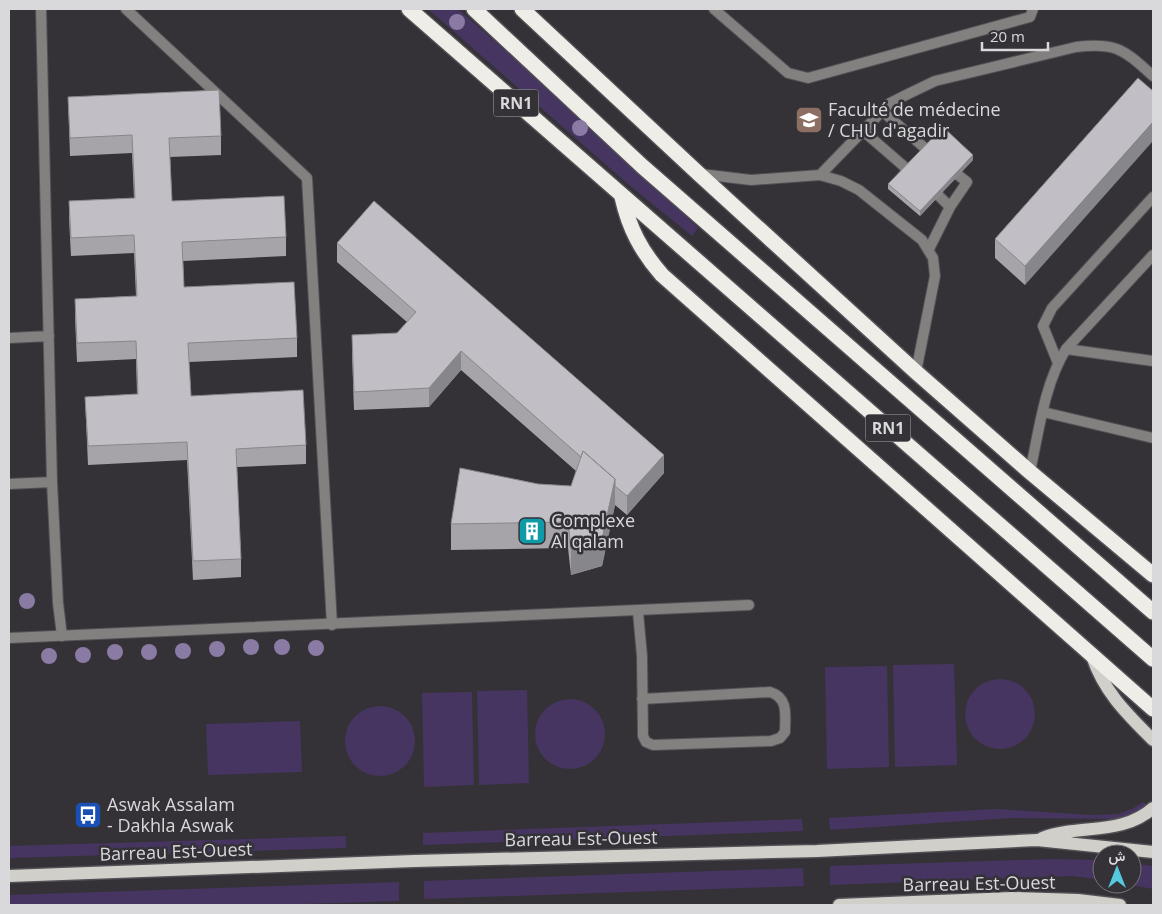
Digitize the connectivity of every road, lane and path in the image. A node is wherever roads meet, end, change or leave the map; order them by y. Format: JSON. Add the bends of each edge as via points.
{"nodes":[{"id":1,"x":41,"y":9,"type":"edge"},
{"id":2,"x":126,"y":9,"type":"edge"},
{"id":3,"x":410,"y":9,"type":"edge"},
{"id":4,"x":474,"y":9,"type":"edge"},
{"id":5,"x":714,"y":9,"type":"edge"},
{"id":6,"x":1033,"y":9,"type":"edge"},
{"id":7,"x":527,"y":11,"type":"edge"},
{"id":8,"x":1153,"y":76,"type":"edge"},
{"id":9,"x":882,"y":110,"type":"junction"},
{"id":10,"x":862,"y":130,"type":"junction"},
{"id":11,"x":926,"y":149,"type":"edge"},
{"id":12,"x":907,"y":169,"type":"edge"},
{"id":13,"x":698,"y":174,"type":"junction"},
{"id":14,"x":820,"y":175,"type":"junction"},
{"id":15,"x":958,"y":175,"type":"edge"},
{"id":16,"x":939,"y":196,"type":"edge"},
{"id":17,"x":622,"y":197,"type":"junction"},
{"id":18,"x":1153,"y":197,"type":"edge"},
{"id":19,"x":950,"y":207,"type":"junction"},
{"id":20,"x":929,"y":249,"type":"junction"},
{"id":21,"x":1153,"y":255,"type":"edge"},
{"id":22,"x":50,"y":336,"type":"junction"},
{"id":23,"x":9,"y":338,"type":"edge"},
{"id":24,"x":1066,"y":349,"type":"junction"},
{"id":25,"x":1153,"y":361,"type":"edge"},
{"id":26,"x":1058,"y":363,"type":"junction"},
{"id":27,"x":916,"y":372,"type":"junction"},
{"id":28,"x":1043,"y":412,"type":"junction"},
{"id":29,"x":1153,"y":438,"type":"edge"},
{"id":30,"x":1030,"y":472,"type":"junction"},
{"id":31,"x":52,"y":482,"type":"junction"},
{"id":32,"x":9,"y":484,"type":"edge"},
{"id":33,"x":1153,"y":575,"type":"edge"},
{"id":34,"x":749,"y":606,"type":"dead end"},
{"id":35,"x":638,"y":612,"type":"junction"},
{"id":36,"x":1153,"y":612,"type":"edge"},
{"id":37,"x":332,"y":625,"type":"junction"},
{"id":38,"x":62,"y":636,"type":"junction"},
{"id":39,"x":9,"y":638,"type":"edge"},
{"id":40,"x":1092,"y":656,"type":"junction"},
{"id":41,"x":1153,"y":659,"type":"edge"},
{"id":42,"x":642,"y":699,"type":"junction"},
{"id":43,"x":1153,"y":709,"type":"edge"},
{"id":44,"x":1153,"y":740,"type":"edge"},
{"id":45,"x":1153,"y":808,"type":"edge"},
{"id":46,"x":1037,"y":840,"type":"junction"},
{"id":47,"x":1153,"y":852,"type":"edge"},
{"id":48,"x":9,"y":876,"type":"edge"},
{"id":49,"x":839,"y":905,"type":"edge"},
{"id":50,"x":1107,"y":905,"type":"edge"},
{"id":51,"x":1120,"y":905,"type":"edge"}],
"edges":[{"from":1,"to":22,"type":"street"},
{"from":2,"to":37,"type":"street","via":[[307,178]]},
{"from":3,"to":17,"type":"highway","number":"RN1"},
{"from":4,"to":36,"type":"highway","number":"RN1","via":[[642,166]]},
{"from":5,"to":6,"type":"street","via":[[788,73],[808,78],[1030,17]]},
{"from":7,"to":13,"type":"highway"},
{"from":8,"to":9,"type":"street","via":[[1126,52],[1094,45],[1076,47],[935,81]]},
{"from":9,"to":10,"type":"street"},
{"from":9,"to":11,"type":"street"},
{"from":10,"to":12,"type":"street"},
{"from":10,"to":14,"type":"street"},
{"from":13,"to":14,"type":"street","via":[[751,180]]},
{"from":13,"to":27,"type":"highway"},
{"from":14,"to":20,"type":"street","via":[[841,180],[859,190]]},
{"from":15,"to":19,"type":"street","via":[[967,182]]},
{"from":16,"to":19,"type":"street"},
{"from":17,"to":40,"type":"highway","via":[[632,231],[650,262],[662,274]]},
{"from":17,"to":41,"type":"highway","number":"RN1"},
{"from":18,"to":26,"type":"street","via":[[1052,308],[1044,326]]},
{"from":19,"to":20,"type":"street"},
{"from":20,"to":27,"type":"street","via":[[935,276]]},
{"from":21,"to":24,"type":"street"},
{"from":22,"to":23,"type":"street"},
{"from":22,"to":31,"type":"street"},
{"from":24,"to":25,"type":"street"},
{"from":24,"to":26,"type":"street"},
{"from":26,"to":28,"type":"street"},
{"from":27,"to":30,"type":"highway"},
{"from":28,"to":29,"type":"street"},
{"from":28,"to":30,"type":"street"},
{"from":30,"to":33,"type":"highway"},
{"from":31,"to":32,"type":"street"},
{"from":31,"to":38,"type":"street"},
{"from":34,"to":35,"type":"street"},
{"from":35,"to":37,"type":"street"},
{"from":35,"to":42,"type":"street"},
{"from":37,"to":38,"type":"street"},
{"from":38,"to":39,"type":"street"},
{"from":40,"to":43,"type":"highway"},
{"from":40,"to":44,"type":"main road","via":[[1112,696]]},
{"from":42,"to":42,"type":"street","via":[[643,736],[653,745],[771,741],[785,732],[784,702],[779,695],[770,692]]},
{"from":45,"to":46,"type":"main road","via":[[1120,827],[1072,830]]},
{"from":46,"to":47,"type":"main road","name":"Barreau Est-Ouest"},
{"from":46,"to":48,"type":"main road","name":"Barreau Est-Ouest","via":[[817,851]]},
{"from":49,"to":50,"type":"main road","name":"Barreau Est-Ouest","via":[[1012,898],[1078,900]]},
{"from":50,"to":51,"type":"main road","name":"Barreau Est-Ouest"}]}
